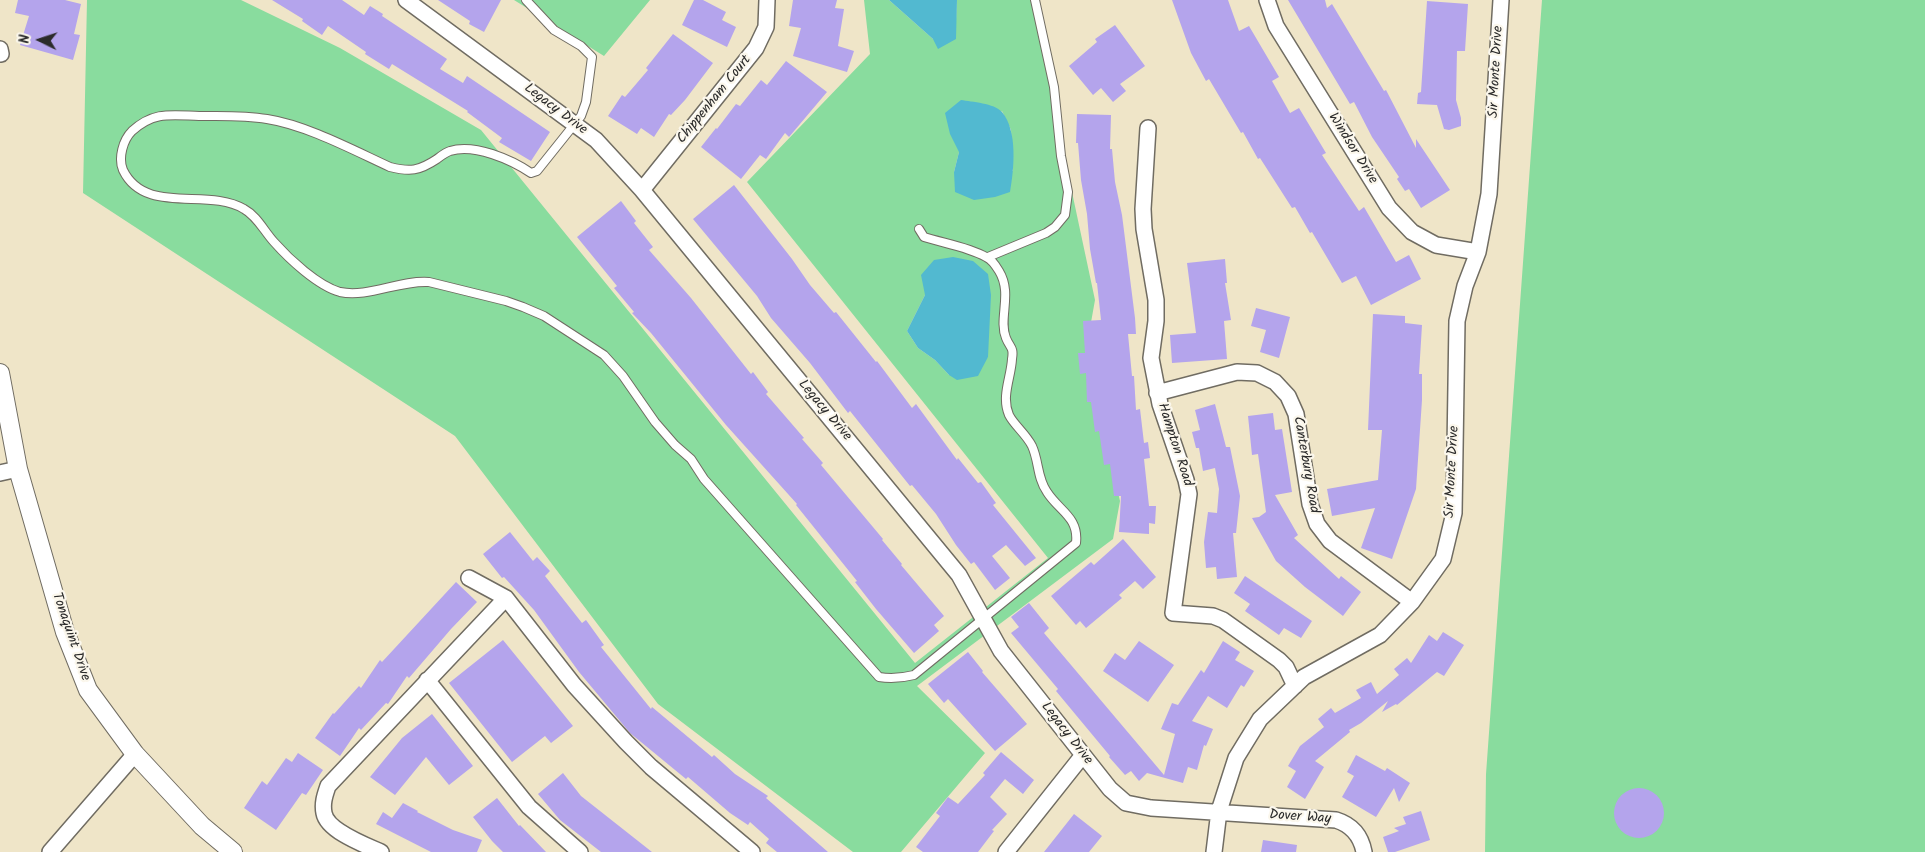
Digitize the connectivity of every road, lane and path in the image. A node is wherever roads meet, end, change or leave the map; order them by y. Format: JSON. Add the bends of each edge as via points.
{"nodes":[{"id":1,"x":406,"y":0,"type":"edge"},
{"id":2,"x":526,"y":0,"type":"edge"},
{"id":3,"x":768,"y":0,"type":"edge"},
{"id":4,"x":1035,"y":0,"type":"edge"},
{"id":5,"x":1267,"y":0,"type":"edge"},
{"id":6,"x":1501,"y":0,"type":"edge"},
{"id":7,"x":576,"y":125,"type":"junction"},
{"id":8,"x":1148,"y":128,"type":"dead end"},
{"id":9,"x":642,"y":190,"type":"junction"},
{"id":10,"x":919,"y":229,"type":"dead end"},
{"id":11,"x":1478,"y":252,"type":"junction"},
{"id":12,"x":988,"y":257,"type":"junction"},
{"id":13,"x":0,"y":373,"type":"edge"},
{"id":14,"x":1157,"y":394,"type":"junction"},
{"id":15,"x":18,"y":469,"type":"junction"},
{"id":16,"x":0,"y":473,"type":"edge"},
{"id":17,"x":469,"y":578,"type":"dead end"},
{"id":18,"x":506,"y":598,"type":"junction"},
{"id":19,"x":1412,"y":602,"type":"junction"},
{"id":20,"x":983,"y":618,"type":"junction"},
{"id":21,"x":427,"y":680,"type":"junction"},
{"id":22,"x":1295,"y":686,"type":"junction"},
{"id":23,"x":135,"y":754,"type":"junction"},
{"id":24,"x":1083,"y":755,"type":"junction"},
{"id":25,"x":1219,"y":812,"type":"junction"},
{"id":26,"x":50,"y":852,"type":"edge"},
{"id":27,"x":233,"y":852,"type":"edge"},
{"id":28,"x":381,"y":852,"type":"edge"},
{"id":29,"x":580,"y":852,"type":"edge"},
{"id":30,"x":752,"y":852,"type":"edge"},
{"id":31,"x":1006,"y":852,"type":"edge"},
{"id":32,"x":1214,"y":852,"type":"edge"},
{"id":33,"x":1364,"y":852,"type":"edge"}],
"edges":[{"from":1,"to":7,"type":"street","name":"Legacy Drive"},
{"from":2,"to":7,"type":"lane","via":[[554,30],[581,46],[592,57],[586,102]]},
{"from":3,"to":9,"type":"street","name":"Chippenham Court","via":[[766,27],[756,48]]},
{"from":4,"to":12,"type":"lane","via":[[1054,87],[1068,192],[1065,216],[1046,233]]},
{"from":5,"to":11,"type":"street","name":"Windsor Drive","via":[[1276,26],[1389,208],[1412,232],[1436,245]]},
{"from":6,"to":11,"type":"street","name":"Sir Monte Drive","via":[[1489,194]]},
{"from":7,"to":9,"type":"street","name":"Legacy Drive","via":[[596,140]]},
{"from":7,"to":20,"type":"lane","via":[[537,171],[531,173],[494,154],[464,149],[450,151],[427,166],[406,171],[298,127],[241,116],[157,115],[129,134],[120,161],[132,182],[155,196],[209,199],[244,208],[280,248],[326,288],[355,293],[429,282],[506,301],[544,316],[604,355],[655,422],[691,459],[704,479],[879,677],[900,679],[914,675]]},
{"from":8,"to":14,"type":"street","name":"Hampton Road","via":[[1143,219],[1156,300],[1151,358]]},
{"from":9,"to":20,"type":"street","name":"Legacy Drive","via":[[959,575]]},
{"from":10,"to":12,"type":"lane","via":[[924,237]]},
{"from":11,"to":19,"type":"street","name":"Sir Monte Drive","via":[[1465,286],[1458,321],[1454,513],[1442,559]]},
{"from":12,"to":20,"type":"lane","via":[[999,272],[1006,291],[1006,338],[1013,347],[1006,384],[1009,416],[1032,445],[1040,479],[1047,492],[1070,518],[1078,533],[1076,542]]},
{"from":13,"to":15,"type":"street","name":"Tonaquint Drive"},
{"from":14,"to":19,"type":"street","name":"Canterbury Road","via":[[1237,372],[1257,373],[1274,382],[1294,407],[1310,504],[1321,530]]},
{"from":14,"to":22,"type":"street","name":"Hampton Road","via":[[1189,494],[1173,613],[1223,620],[1279,660]]},
{"from":15,"to":16,"type":"street"},
{"from":15,"to":23,"type":"street","name":"Tonaquint Drive","via":[[65,632],[88,690]]},
{"from":17,"to":18,"type":"street"},
{"from":18,"to":21,"type":"street"},
{"from":18,"to":30,"type":"street","via":[[574,685],[626,742]]},
{"from":19,"to":22,"type":"street","name":"Sir Monte Drive","via":[[1380,635],[1304,677]]},
{"from":20,"to":24,"type":"street","name":"Legacy Drive","via":[[1001,651]]},
{"from":21,"to":28,"type":"street","via":[[328,786],[324,798],[324,814],[332,826]]},
{"from":21,"to":29,"type":"street","via":[[529,807]]},
{"from":22,"to":25,"type":"street","name":"Sir Monte Drive","via":[[1260,720],[1236,758]]},
{"from":23,"to":26,"type":"street"},
{"from":23,"to":27,"type":"street","name":"Tonaquint Drive","via":[[202,826]]},
{"from":24,"to":25,"type":"street","name":"Legacy Drive","via":[[1110,789],[1126,803],[1151,808]]},
{"from":24,"to":31,"type":"street"},
{"from":25,"to":32,"type":"street","name":"Sir Monte Drive"},
{"from":25,"to":33,"type":"street","name":"Dover Way","via":[[1340,821],[1356,832]]}]}
